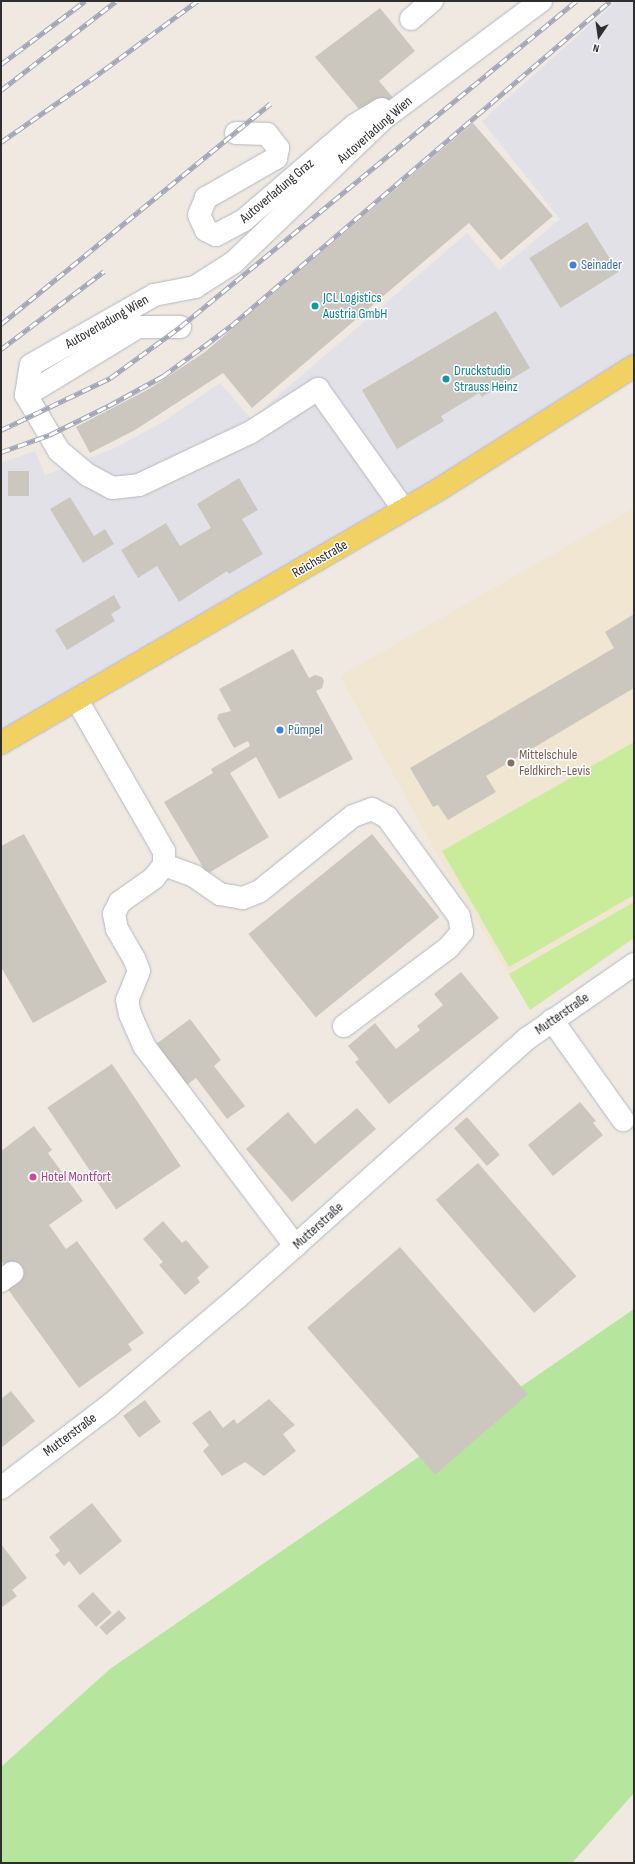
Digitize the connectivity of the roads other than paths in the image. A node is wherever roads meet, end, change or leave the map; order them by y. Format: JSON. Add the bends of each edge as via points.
{"nodes":[{"id":1,"x":432,"y":1,"type":"edge"},
{"id":2,"x":534,"y":3,"type":"edge"},
{"id":3,"x":410,"y":19,"type":"dead end"},
{"id":4,"x":451,"y":68,"type":"junction"},
{"id":5,"x":236,"y":133,"type":"dead end"},
{"id":6,"x":180,"y":327,"type":"dead end"},
{"id":7,"x":634,"y":366,"type":"edge"},
{"id":8,"x":26,"y":395,"type":"junction"},
{"id":9,"x":404,"y":510,"type":"junction"},
{"id":10,"x":77,"y":700,"type":"junction"},
{"id":11,"x":1,"y":743,"type":"edge"},
{"id":12,"x":164,"y":865,"type":"junction"},
{"id":13,"x":634,"y":964,"type":"edge"},
{"id":14,"x":552,"y":1020,"type":"junction"},
{"id":15,"x":344,"y":1026,"type":"dead end"},
{"id":16,"x":623,"y":1120,"type":"dead end"},
{"id":17,"x":295,"y":1246,"type":"junction"},
{"id":18,"x":1,"y":1488,"type":"edge"}],
"edges":[{"from":1,"to":3,"type":"street"},
{"from":2,"to":4,"type":"street"},
{"from":4,"to":5,"type":"street","name":"Autoverladung Graz","via":[[355,125],[244,220],[216,235],[206,230],[199,215],[206,198],[276,158],[278,148],[267,134]]},
{"from":4,"to":8,"type":"street","name":"Autoverladung Wien","via":[[384,118],[234,262],[195,287],[154,295],[31,365]]},
{"from":6,"to":8,"type":"street","name":"Autoverladung Wien","via":[[138,327]]},
{"from":7,"to":9,"type":"main road","name":"Reichsstraße"},
{"from":8,"to":9,"type":"street","via":[[60,451],[88,475],[112,488],[139,485],[251,432],[318,389]]},
{"from":9,"to":10,"type":"main road","name":"Reichsstraße"},
{"from":10,"to":11,"type":"main road","name":"Reichsstraße"},
{"from":10,"to":12,"type":"street","via":[[164,851]]},
{"from":12,"to":15,"type":"street","via":[[194,876],[220,894],[243,898],[260,891],[353,816],[372,809],[387,817],[459,916],[462,932],[448,948]]},
{"from":12,"to":17,"type":"street","via":[[154,878],[120,902],[114,914],[116,929],[139,971],[127,1000],[130,1014],[144,1046]]},
{"from":13,"to":14,"type":"street","name":"Mutterstraße"},
{"from":14,"to":16,"type":"street"},
{"from":14,"to":17,"type":"street","name":"Mutterstraße","via":[[407,1144]]},
{"from":17,"to":18,"type":"street","name":"Mutterstraße","via":[[109,1406]]}]}
